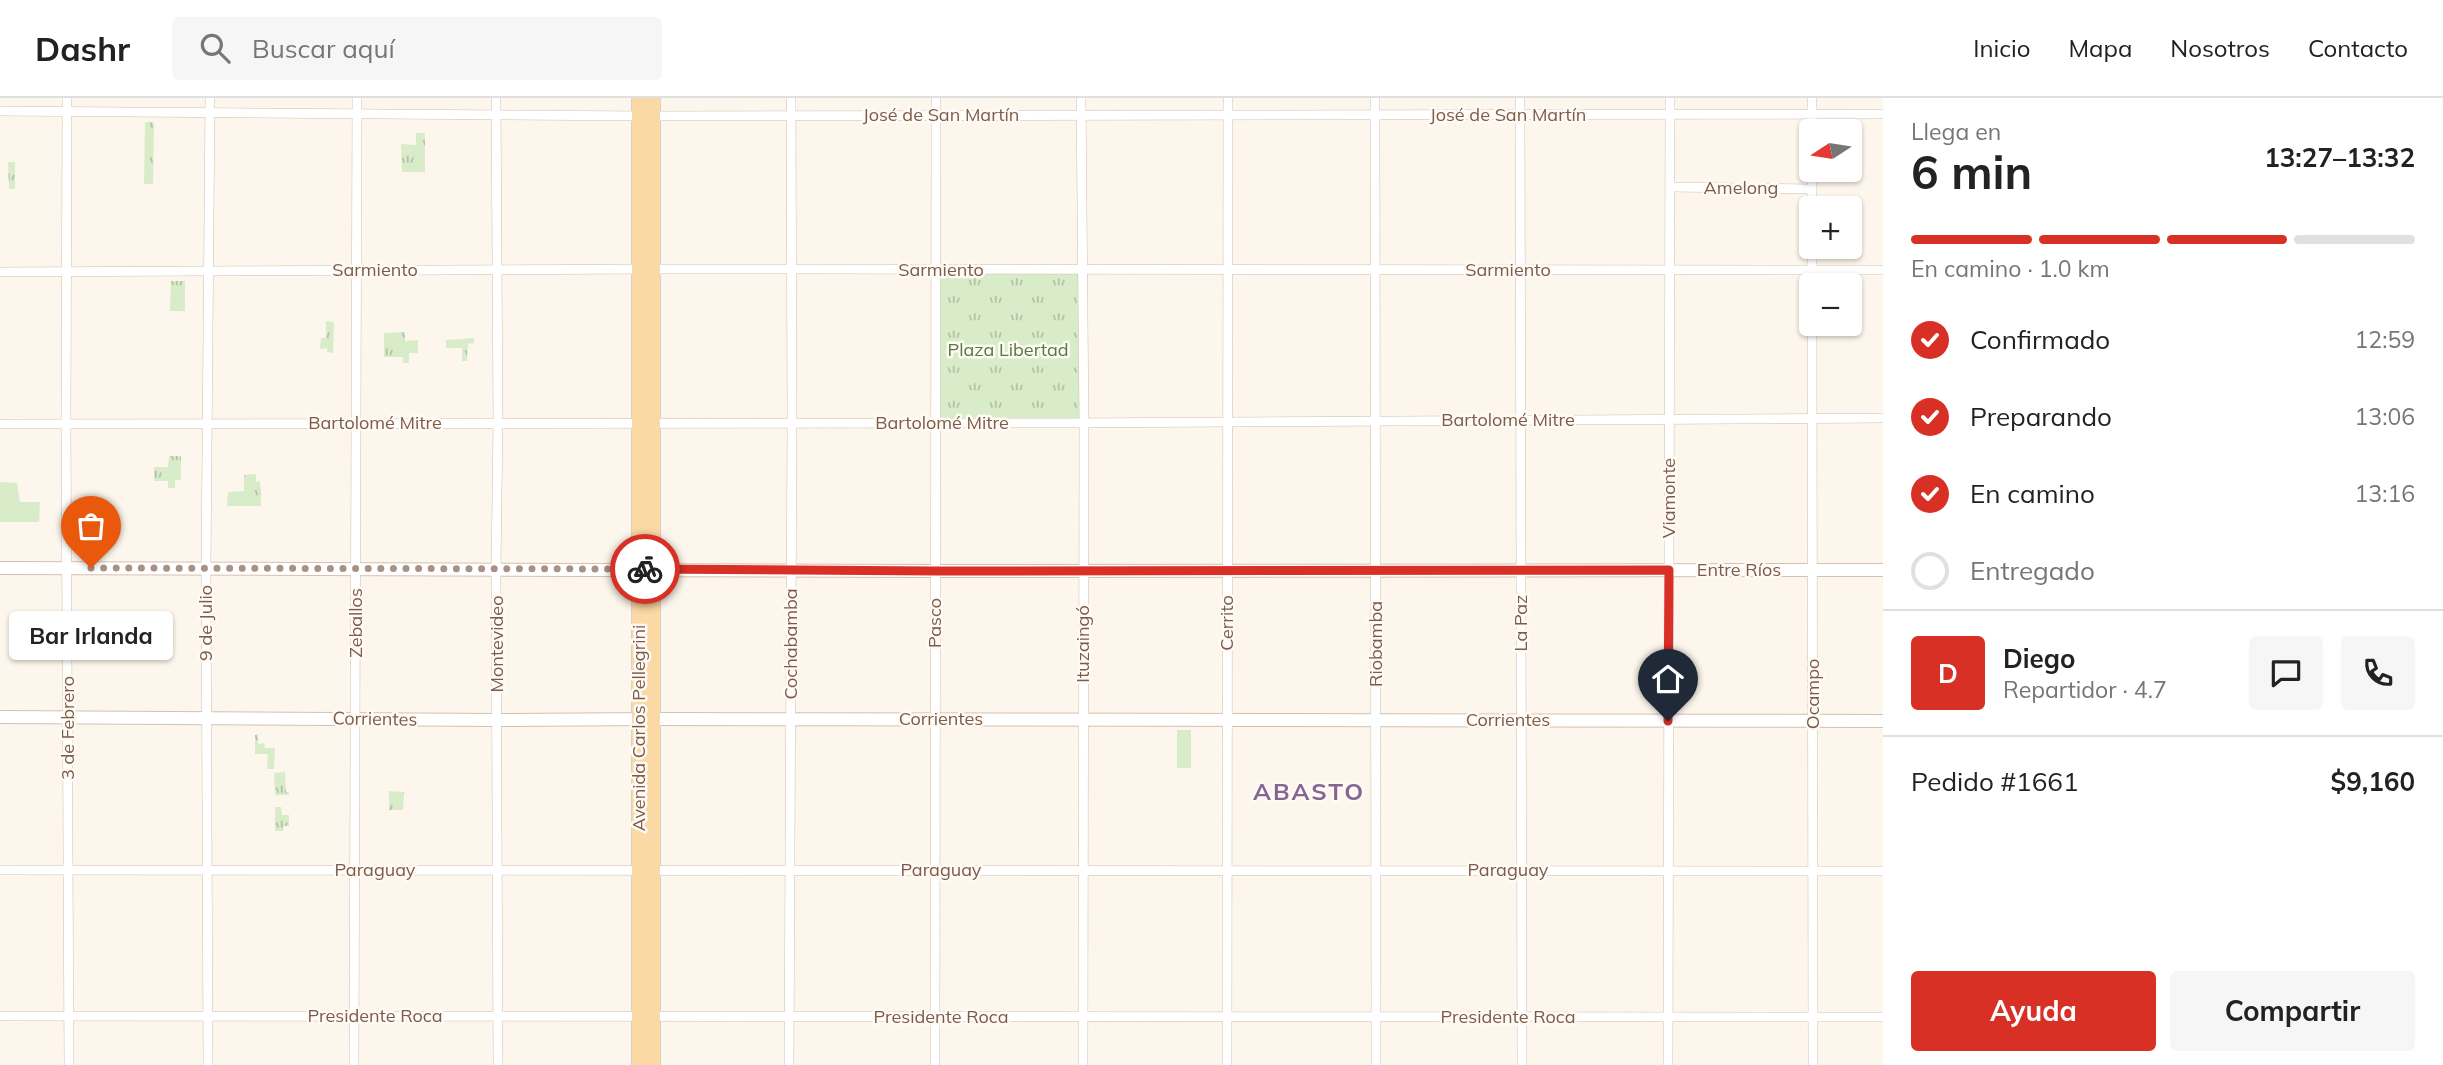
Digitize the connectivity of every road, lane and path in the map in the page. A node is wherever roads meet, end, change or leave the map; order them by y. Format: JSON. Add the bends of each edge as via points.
{"nodes":[{"id":1,"x":67,"y":98,"type":"edge"},
{"id":2,"x":210,"y":98,"type":"edge"},
{"id":3,"x":357,"y":98,"type":"edge"},
{"id":4,"x":496,"y":98,"type":"edge"},
{"id":5,"x":639,"y":98,"type":"edge"},
{"id":6,"x":653,"y":98,"type":"edge"},
{"id":7,"x":791,"y":98,"type":"edge"},
{"id":8,"x":936,"y":98,"type":"edge"},
{"id":9,"x":1081,"y":98,"type":"edge"},
{"id":10,"x":1228,"y":98,"type":"edge"},
{"id":11,"x":1376,"y":98,"type":"edge"},
{"id":12,"x":1520,"y":98,"type":"edge"},
{"id":13,"x":1671,"y":98,"type":"edge"},
{"id":14,"x":1812,"y":98,"type":"edge"},
{"id":15,"x":0,"y":111,"type":"edge"},
{"id":16,"x":67,"y":112,"type":"junction"},
{"id":17,"x":210,"y":113,"type":"junction"},
{"id":18,"x":357,"y":114,"type":"junction"},
{"id":19,"x":1671,"y":114,"type":"junction"},
{"id":20,"x":1812,"y":114,"type":"junction"},
{"id":21,"x":1883,"y":114,"type":"edge"},
{"id":22,"x":496,"y":115,"type":"junction"},
{"id":23,"x":936,"y":115,"type":"junction"},
{"id":24,"x":1081,"y":115,"type":"junction"},
{"id":25,"x":1228,"y":115,"type":"junction"},
{"id":26,"x":1376,"y":115,"type":"junction"},
{"id":27,"x":1520,"y":115,"type":"junction"},
{"id":28,"x":646,"y":116,"type":"junction"},
{"id":29,"x":791,"y":116,"type":"junction"},
{"id":30,"x":1812,"y":119,"type":"edge"},
{"id":31,"x":1812,"y":182,"type":"edge"},
{"id":32,"x":1671,"y":187,"type":"junction"},
{"id":33,"x":1812,"y":188,"type":"junction"},
{"id":34,"x":1812,"y":196,"type":"edge"},
{"id":35,"x":1812,"y":259,"type":"edge"},
{"id":36,"x":646,"y":269,"type":"junction"},
{"id":37,"x":791,"y":269,"type":"junction"},
{"id":38,"x":1081,"y":269,"type":"junction"},
{"id":39,"x":357,"y":270,"type":"junction"},
{"id":40,"x":496,"y":270,"type":"junction"},
{"id":41,"x":936,"y":270,"type":"junction"},
{"id":42,"x":1227,"y":270,"type":"junction"},
{"id":43,"x":1376,"y":270,"type":"junction"},
{"id":44,"x":1521,"y":270,"type":"junction"},
{"id":45,"x":1671,"y":270,"type":"junction"},
{"id":46,"x":1812,"y":270,"type":"junction"},
{"id":47,"x":1883,"y":270,"type":"edge"},
{"id":48,"x":209,"y":271,"type":"junction"},
{"id":49,"x":0,"y":272,"type":"edge"},
{"id":50,"x":66,"y":272,"type":"junction"},
{"id":51,"x":1812,"y":336,"type":"edge"},
{"id":52,"x":1883,"y":418,"type":"edge"},
{"id":53,"x":1670,"y":419,"type":"junction"},
{"id":54,"x":1812,"y":419,"type":"junction"},
{"id":55,"x":1521,"y":420,"type":"junction"},
{"id":56,"x":1376,"y":421,"type":"junction"},
{"id":57,"x":498,"y":422,"type":"junction"},
{"id":58,"x":646,"y":422,"type":"junction"},
{"id":59,"x":792,"y":422,"type":"junction"},
{"id":60,"x":1084,"y":422,"type":"junction"},
{"id":61,"x":1227,"y":422,"type":"junction"},
{"id":62,"x":207,"y":423,"type":"junction"},
{"id":63,"x":356,"y":423,"type":"junction"},
{"id":64,"x":935,"y":423,"type":"junction"},
{"id":65,"x":0,"y":424,"type":"edge"},
{"id":66,"x":66,"y":424,"type":"junction"},
{"id":67,"x":0,"y":568,"type":"edge"},
{"id":68,"x":67,"y":568,"type":"junction"},
{"id":69,"x":206,"y":568,"type":"junction"},
{"id":70,"x":356,"y":569,"type":"junction"},
{"id":71,"x":496,"y":569,"type":"junction"},
{"id":72,"x":646,"y":569,"type":"junction"},
{"id":73,"x":791,"y":569,"type":"junction"},
{"id":74,"x":1083,"y":569,"type":"junction"},
{"id":75,"x":1227,"y":570,"type":"junction"},
{"id":76,"x":1376,"y":570,"type":"junction"},
{"id":77,"x":1521,"y":570,"type":"junction"},
{"id":78,"x":1669,"y":570,"type":"junction"},
{"id":79,"x":1813,"y":570,"type":"junction"},
{"id":80,"x":1883,"y":570,"type":"edge"},
{"id":81,"x":935,"y":571,"type":"junction"},
{"id":82,"x":0,"y":717,"type":"edge"},
{"id":83,"x":67,"y":717,"type":"junction"},
{"id":84,"x":206,"y":718,"type":"junction"},
{"id":85,"x":355,"y":718,"type":"junction"},
{"id":86,"x":646,"y":719,"type":"junction"},
{"id":87,"x":790,"y":719,"type":"junction"},
{"id":88,"x":935,"y":719,"type":"junction"},
{"id":89,"x":497,"y":720,"type":"junction"},
{"id":90,"x":1083,"y":720,"type":"junction"},
{"id":91,"x":1227,"y":720,"type":"junction"},
{"id":92,"x":1376,"y":720,"type":"junction"},
{"id":93,"x":1521,"y":720,"type":"junction"},
{"id":94,"x":1813,"y":720,"type":"junction"},
{"id":95,"x":1668,"y":721,"type":"junction"},
{"id":96,"x":1883,"y":721,"type":"edge"},
{"id":97,"x":0,"y":870,"type":"edge"},
{"id":98,"x":68,"y":870,"type":"junction"},
{"id":99,"x":207,"y":870,"type":"junction"},
{"id":100,"x":355,"y":870,"type":"junction"},
{"id":101,"x":497,"y":870,"type":"junction"},
{"id":102,"x":646,"y":870,"type":"junction"},
{"id":103,"x":790,"y":870,"type":"junction"},
{"id":104,"x":935,"y":870,"type":"junction"},
{"id":105,"x":1084,"y":870,"type":"junction"},
{"id":106,"x":1227,"y":870,"type":"junction"},
{"id":107,"x":1376,"y":870,"type":"junction"},
{"id":108,"x":1522,"y":870,"type":"junction"},
{"id":109,"x":1668,"y":870,"type":"junction"},
{"id":110,"x":1813,"y":870,"type":"junction"},
{"id":111,"x":1883,"y":871,"type":"edge"},
{"id":112,"x":0,"y":1016,"type":"edge"},
{"id":113,"x":69,"y":1016,"type":"junction"},
{"id":114,"x":208,"y":1016,"type":"junction"},
{"id":115,"x":355,"y":1016,"type":"junction"},
{"id":116,"x":498,"y":1016,"type":"junction"},
{"id":117,"x":646,"y":1016,"type":"junction"},
{"id":118,"x":789,"y":1017,"type":"junction"},
{"id":119,"x":935,"y":1017,"type":"junction"},
{"id":120,"x":1083,"y":1017,"type":"junction"},
{"id":121,"x":1227,"y":1017,"type":"junction"},
{"id":122,"x":1376,"y":1017,"type":"junction"},
{"id":123,"x":1522,"y":1017,"type":"junction"},
{"id":124,"x":1668,"y":1017,"type":"junction"},
{"id":125,"x":1813,"y":1017,"type":"junction"},
{"id":126,"x":1883,"y":1017,"type":"edge"},
{"id":127,"x":69,"y":1065,"type":"edge"},
{"id":128,"x":208,"y":1065,"type":"edge"},
{"id":129,"x":354,"y":1065,"type":"edge"},
{"id":130,"x":498,"y":1065,"type":"edge"},
{"id":131,"x":639,"y":1065,"type":"edge"},
{"id":132,"x":653,"y":1065,"type":"edge"},
{"id":133,"x":789,"y":1065,"type":"edge"},
{"id":134,"x":935,"y":1065,"type":"edge"},
{"id":135,"x":1083,"y":1065,"type":"edge"},
{"id":136,"x":1227,"y":1065,"type":"edge"},
{"id":137,"x":1376,"y":1065,"type":"edge"},
{"id":138,"x":1522,"y":1065,"type":"edge"},
{"id":139,"x":1668,"y":1065,"type":"edge"},
{"id":140,"x":1813,"y":1065,"type":"edge"}],
"edges":[{"from":1,"to":16,"type":"street","name":"3 de Febrero"},
{"from":2,"to":17,"type":"street","name":"9 de Julio"},
{"from":3,"to":18,"type":"street","name":"Zeballos"},
{"from":4,"to":22,"type":"street","name":"Montevideo"},
{"from":5,"to":28,"type":"main road","name":"Avenida Carlos Pellegrini"},
{"from":6,"to":28,"type":"main road","name":"Avenida Carlos Pellegrini"},
{"from":7,"to":29,"type":"street","name":"Cochabamba"},
{"from":8,"to":23,"type":"street","name":"Pasco"},
{"from":9,"to":24,"type":"street","name":"Ituzaingó"},
{"from":10,"to":25,"type":"street","name":"Cerrito"},
{"from":11,"to":26,"type":"street","name":"Riobamba"},
{"from":12,"to":27,"type":"street","name":"La Paz"},
{"from":13,"to":19,"type":"street","name":"Viamonte"},
{"from":14,"to":20,"type":"street"},
{"from":15,"to":16,"type":"street","name":"José de San Martín"},
{"from":16,"to":17,"type":"street","name":"José de San Martín"},
{"from":16,"to":50,"type":"street","name":"3 de Febrero"},
{"from":17,"to":18,"type":"street","name":"José de San Martín"},
{"from":17,"to":48,"type":"street","name":"9 de Julio"},
{"from":18,"to":22,"type":"street","name":"José de San Martín"},
{"from":18,"to":39,"type":"street","name":"Zeballos"},
{"from":19,"to":20,"type":"street","name":"José de San Martín"},
{"from":19,"to":27,"type":"street","name":"José de San Martín"},
{"from":19,"to":32,"type":"street","name":"Viamonte"},
{"from":20,"to":21,"type":"street","name":"José de San Martín"},
{"from":20,"to":30,"type":"street"},
{"from":22,"to":28,"type":"street","name":"José de San Martín"},
{"from":22,"to":40,"type":"street","name":"Montevideo"},
{"from":23,"to":24,"type":"street","name":"José de San Martín"},
{"from":23,"to":29,"type":"street","name":"José de San Martín"},
{"from":23,"to":41,"type":"street","name":"Pasco"},
{"from":24,"to":25,"type":"street","name":"José de San Martín"},
{"from":24,"to":38,"type":"street","name":"Ituzaingó"},
{"from":25,"to":26,"type":"street","name":"José de San Martín"},
{"from":25,"to":42,"type":"street","name":"Cerrito"},
{"from":26,"to":27,"type":"street","name":"José de San Martín"},
{"from":26,"to":43,"type":"street","name":"Riobamba"},
{"from":27,"to":44,"type":"street","name":"La Paz"},
{"from":28,"to":29,"type":"street","name":"José de San Martín"},
{"from":28,"to":36,"type":"main road","name":"Avenida Carlos Pellegrini"},
{"from":29,"to":37,"type":"street","name":"Cochabamba"},
{"from":31,"to":33,"type":"street"},
{"from":32,"to":33,"type":"street","name":"Amelong"},
{"from":32,"to":45,"type":"street","name":"Viamonte"},
{"from":33,"to":34,"type":"street"},
{"from":35,"to":46,"type":"street"},
{"from":36,"to":37,"type":"street","name":"Sarmiento"},
{"from":36,"to":40,"type":"street","name":"Sarmiento"},
{"from":36,"to":58,"type":"main road","name":"Avenida Carlos Pellegrini"},
{"from":37,"to":41,"type":"street","name":"Sarmiento"},
{"from":37,"to":59,"type":"street","name":"Cochabamba"},
{"from":38,"to":41,"type":"street","name":"Sarmiento"},
{"from":38,"to":42,"type":"street","name":"Sarmiento"},
{"from":38,"to":60,"type":"street","name":"Ituzaingó"},
{"from":39,"to":40,"type":"street","name":"Sarmiento"},
{"from":39,"to":48,"type":"street","name":"Sarmiento"},
{"from":39,"to":63,"type":"street","name":"Zeballos"},
{"from":40,"to":57,"type":"street","name":"Montevideo"},
{"from":41,"to":64,"type":"street","name":"Pasco"},
{"from":42,"to":43,"type":"street","name":"Sarmiento"},
{"from":42,"to":61,"type":"street","name":"Cerrito"},
{"from":43,"to":44,"type":"street","name":"Sarmiento"},
{"from":43,"to":56,"type":"street","name":"Riobamba"},
{"from":44,"to":45,"type":"street","name":"Sarmiento"},
{"from":44,"to":55,"type":"street","name":"La Paz"},
{"from":45,"to":46,"type":"street","name":"Sarmiento"},
{"from":45,"to":53,"type":"street","name":"Viamonte"},
{"from":46,"to":47,"type":"street","name":"Sarmiento"},
{"from":48,"to":50,"type":"street","name":"Sarmiento"},
{"from":48,"to":62,"type":"street","name":"9 de Julio"},
{"from":49,"to":50,"type":"street","name":"Sarmiento"},
{"from":50,"to":66,"type":"street","name":"3 de Febrero"},
{"from":51,"to":54,"type":"street","name":"Ocampo"},
{"from":52,"to":54,"type":"street","name":"Bartolomé Mitre"},
{"from":53,"to":54,"type":"street","name":"Bartolomé Mitre"},
{"from":53,"to":55,"type":"street","name":"Bartolomé Mitre"},
{"from":53,"to":78,"type":"street","name":"Viamonte"},
{"from":54,"to":79,"type":"street","name":"Ocampo"},
{"from":55,"to":56,"type":"street","name":"Bartolomé Mitre"},
{"from":55,"to":77,"type":"street","name":"La Paz"},
{"from":56,"to":61,"type":"street","name":"Bartolomé Mitre"},
{"from":56,"to":76,"type":"street","name":"Riobamba"},
{"from":57,"to":58,"type":"street","name":"Bartolomé Mitre"},
{"from":57,"to":63,"type":"street","name":"Bartolomé Mitre"},
{"from":57,"to":71,"type":"street","name":"Montevideo"},
{"from":58,"to":59,"type":"street","name":"Bartolomé Mitre"},
{"from":58,"to":72,"type":"main road","name":"Avenida Carlos Pellegrini"},
{"from":59,"to":64,"type":"street","name":"Bartolomé Mitre"},
{"from":59,"to":73,"type":"street","name":"Cochabamba"},
{"from":60,"to":61,"type":"street","name":"Bartolomé Mitre"},
{"from":60,"to":64,"type":"street","name":"Bartolomé Mitre"},
{"from":60,"to":74,"type":"street","name":"Ituzaingó"},
{"from":61,"to":75,"type":"street","name":"Cerrito"},
{"from":62,"to":63,"type":"street","name":"Bartolomé Mitre"},
{"from":62,"to":66,"type":"street","name":"Bartolomé Mitre"},
{"from":62,"to":69,"type":"street","name":"9 de Julio"},
{"from":63,"to":70,"type":"street","name":"Zeballos"},
{"from":64,"to":81,"type":"street","name":"Pasco"},
{"from":65,"to":66,"type":"street","name":"Bartolomé Mitre"},
{"from":66,"to":68,"type":"street","name":"3 de Febrero"},
{"from":67,"to":68,"type":"main road","name":"Entre Ríos"},
{"from":68,"to":69,"type":"main road","name":"Entre Ríos"},
{"from":68,"to":83,"type":"street","name":"3 de Febrero"},
{"from":69,"to":70,"type":"main road","name":"Entre Ríos"},
{"from":69,"to":84,"type":"street","name":"9 de Julio"},
{"from":70,"to":71,"type":"main road","name":"Entre Ríos"},
{"from":70,"to":85,"type":"street","name":"Zeballos"},
{"from":71,"to":72,"type":"main road","name":"Entre Ríos"},
{"from":71,"to":89,"type":"street","name":"Montevideo"},
{"from":72,"to":73,"type":"main road","name":"Entre Ríos"},
{"from":72,"to":86,"type":"main road","name":"Avenida Carlos Pellegrini"},
{"from":73,"to":81,"type":"main road","name":"Entre Ríos"},
{"from":73,"to":87,"type":"street","name":"Cochabamba"},
{"from":74,"to":75,"type":"main road","name":"Entre Ríos"},
{"from":74,"to":81,"type":"main road","name":"Entre Ríos"},
{"from":74,"to":90,"type":"street","name":"Ituzaingó"},
{"from":75,"to":76,"type":"main road","name":"Entre Ríos"},
{"from":75,"to":91,"type":"street","name":"Cerrito"},
{"from":76,"to":77,"type":"main road","name":"Entre Ríos"},
{"from":76,"to":92,"type":"street","name":"Riobamba"},
{"from":77,"to":78,"type":"main road","name":"Entre Ríos"},
{"from":77,"to":93,"type":"street","name":"La Paz"},
{"from":78,"to":79,"type":"main road","name":"Entre Ríos"},
{"from":78,"to":95,"type":"street","name":"Viamonte"},
{"from":79,"to":80,"type":"main road","name":"Entre Ríos"},
{"from":79,"to":94,"type":"street","name":"Ocampo"},
{"from":81,"to":88,"type":"street","name":"Pasco"},
{"from":82,"to":83,"type":"main road","name":"Corrientes"},
{"from":83,"to":84,"type":"main road","name":"Corrientes"},
{"from":83,"to":98,"type":"street","name":"3 de Febrero"},
{"from":84,"to":85,"type":"main road","name":"Corrientes"},
{"from":84,"to":99,"type":"street","name":"9 de Julio"},
{"from":85,"to":89,"type":"main road","name":"Corrientes"},
{"from":85,"to":100,"type":"street","name":"Zeballos"},
{"from":86,"to":87,"type":"main road","name":"Corrientes"},
{"from":86,"to":89,"type":"main road","name":"Corrientes"},
{"from":86,"to":102,"type":"main road","name":"Avenida Carlos Pellegrini"},
{"from":87,"to":88,"type":"main road","name":"Corrientes"},
{"from":87,"to":103,"type":"street","name":"Cochabamba"},
{"from":88,"to":90,"type":"main road","name":"Corrientes"},
{"from":88,"to":104,"type":"street","name":"Pasco"},
{"from":89,"to":101,"type":"street","name":"Montevideo"},
{"from":90,"to":91,"type":"main road","name":"Corrientes"},
{"from":90,"to":105,"type":"street","name":"Ituzaingó"},
{"from":91,"to":92,"type":"main road","name":"Corrientes"},
{"from":91,"to":106,"type":"street","name":"Cerrito"},
{"from":92,"to":93,"type":"main road","name":"Corrientes"},
{"from":92,"to":107,"type":"street","name":"Riobamba"},
{"from":93,"to":95,"type":"main road","name":"Corrientes"},
{"from":93,"to":108,"type":"street","name":"La Paz"},
{"from":94,"to":95,"type":"main road","name":"Corrientes"},
{"from":94,"to":96,"type":"main road","name":"Corrientes"},
{"from":94,"to":110,"type":"street","name":"Ocampo"},
{"from":95,"to":109,"type":"street","name":"Viamonte"},
{"from":97,"to":98,"type":"street","name":"Paraguay"},
{"from":98,"to":99,"type":"street","name":"Paraguay"},
{"from":98,"to":113,"type":"street","name":"3 de Febrero"},
{"from":99,"to":100,"type":"street","name":"Paraguay"},
{"from":99,"to":114,"type":"street","name":"9 de Julio"},
{"from":100,"to":101,"type":"street","name":"Paraguay"},
{"from":100,"to":115,"type":"street","name":"Zeballos"},
{"from":101,"to":102,"type":"street","name":"Paraguay"},
{"from":101,"to":116,"type":"street","name":"Montevideo"},
{"from":102,"to":103,"type":"street","name":"Paraguay"},
{"from":102,"to":117,"type":"main road","name":"Avenida Carlos Pellegrini"},
{"from":103,"to":104,"type":"street","name":"Paraguay"},
{"from":103,"to":118,"type":"street","name":"Cochabamba"},
{"from":104,"to":105,"type":"street","name":"Paraguay"},
{"from":104,"to":119,"type":"street","name":"Pasco"},
{"from":105,"to":106,"type":"street","name":"Paraguay"},
{"from":105,"to":120,"type":"street","name":"Ituzaingó"},
{"from":106,"to":107,"type":"street","name":"Paraguay"},
{"from":106,"to":121,"type":"street","name":"Cerrito"},
{"from":107,"to":108,"type":"street","name":"Paraguay"},
{"from":107,"to":122,"type":"street","name":"Riobamba"},
{"from":108,"to":109,"type":"street","name":"Paraguay"},
{"from":108,"to":123,"type":"street","name":"La Paz"},
{"from":109,"to":110,"type":"street","name":"Paraguay"},
{"from":109,"to":124,"type":"street","name":"Viamonte"},
{"from":110,"to":111,"type":"street","name":"Paraguay"},
{"from":110,"to":125,"type":"street","name":"Ocampo"},
{"from":112,"to":113,"type":"street","name":"Presidente Roca"},
{"from":113,"to":114,"type":"street","name":"Presidente Roca"},
{"from":113,"to":127,"type":"street","name":"3 de Febrero"},
{"from":114,"to":115,"type":"street","name":"Presidente Roca"},
{"from":114,"to":128,"type":"street","name":"9 de Julio"},
{"from":115,"to":116,"type":"street","name":"Presidente Roca"},
{"from":115,"to":129,"type":"street","name":"Zeballos"},
{"from":116,"to":117,"type":"street","name":"Presidente Roca"},
{"from":116,"to":130,"type":"street","name":"Montevideo"},
{"from":117,"to":118,"type":"street","name":"Presidente Roca"},
{"from":117,"to":131,"type":"main road","name":"Avenida Carlos Pellegrini"},
{"from":117,"to":132,"type":"main road","name":"Avenida Carlos Pellegrini"},
{"from":118,"to":119,"type":"street","name":"Presidente Roca"},
{"from":118,"to":133,"type":"street","name":"Cochabamba"},
{"from":119,"to":120,"type":"street","name":"Presidente Roca"},
{"from":119,"to":134,"type":"street","name":"Pasco"},
{"from":120,"to":121,"type":"street","name":"Presidente Roca"},
{"from":120,"to":135,"type":"street","name":"Ituzaingó"},
{"from":121,"to":122,"type":"street","name":"Presidente Roca"},
{"from":121,"to":136,"type":"street","name":"Cerrito"},
{"from":122,"to":123,"type":"street","name":"Presidente Roca"},
{"from":122,"to":137,"type":"street","name":"Riobamba"},
{"from":123,"to":124,"type":"street","name":"Presidente Roca"},
{"from":123,"to":138,"type":"street","name":"La Paz"},
{"from":124,"to":125,"type":"street","name":"Presidente Roca"},
{"from":124,"to":139,"type":"street","name":"Viamonte"},
{"from":125,"to":126,"type":"street","name":"Presidente Roca"},
{"from":125,"to":140,"type":"street","name":"Ocampo"}]}
